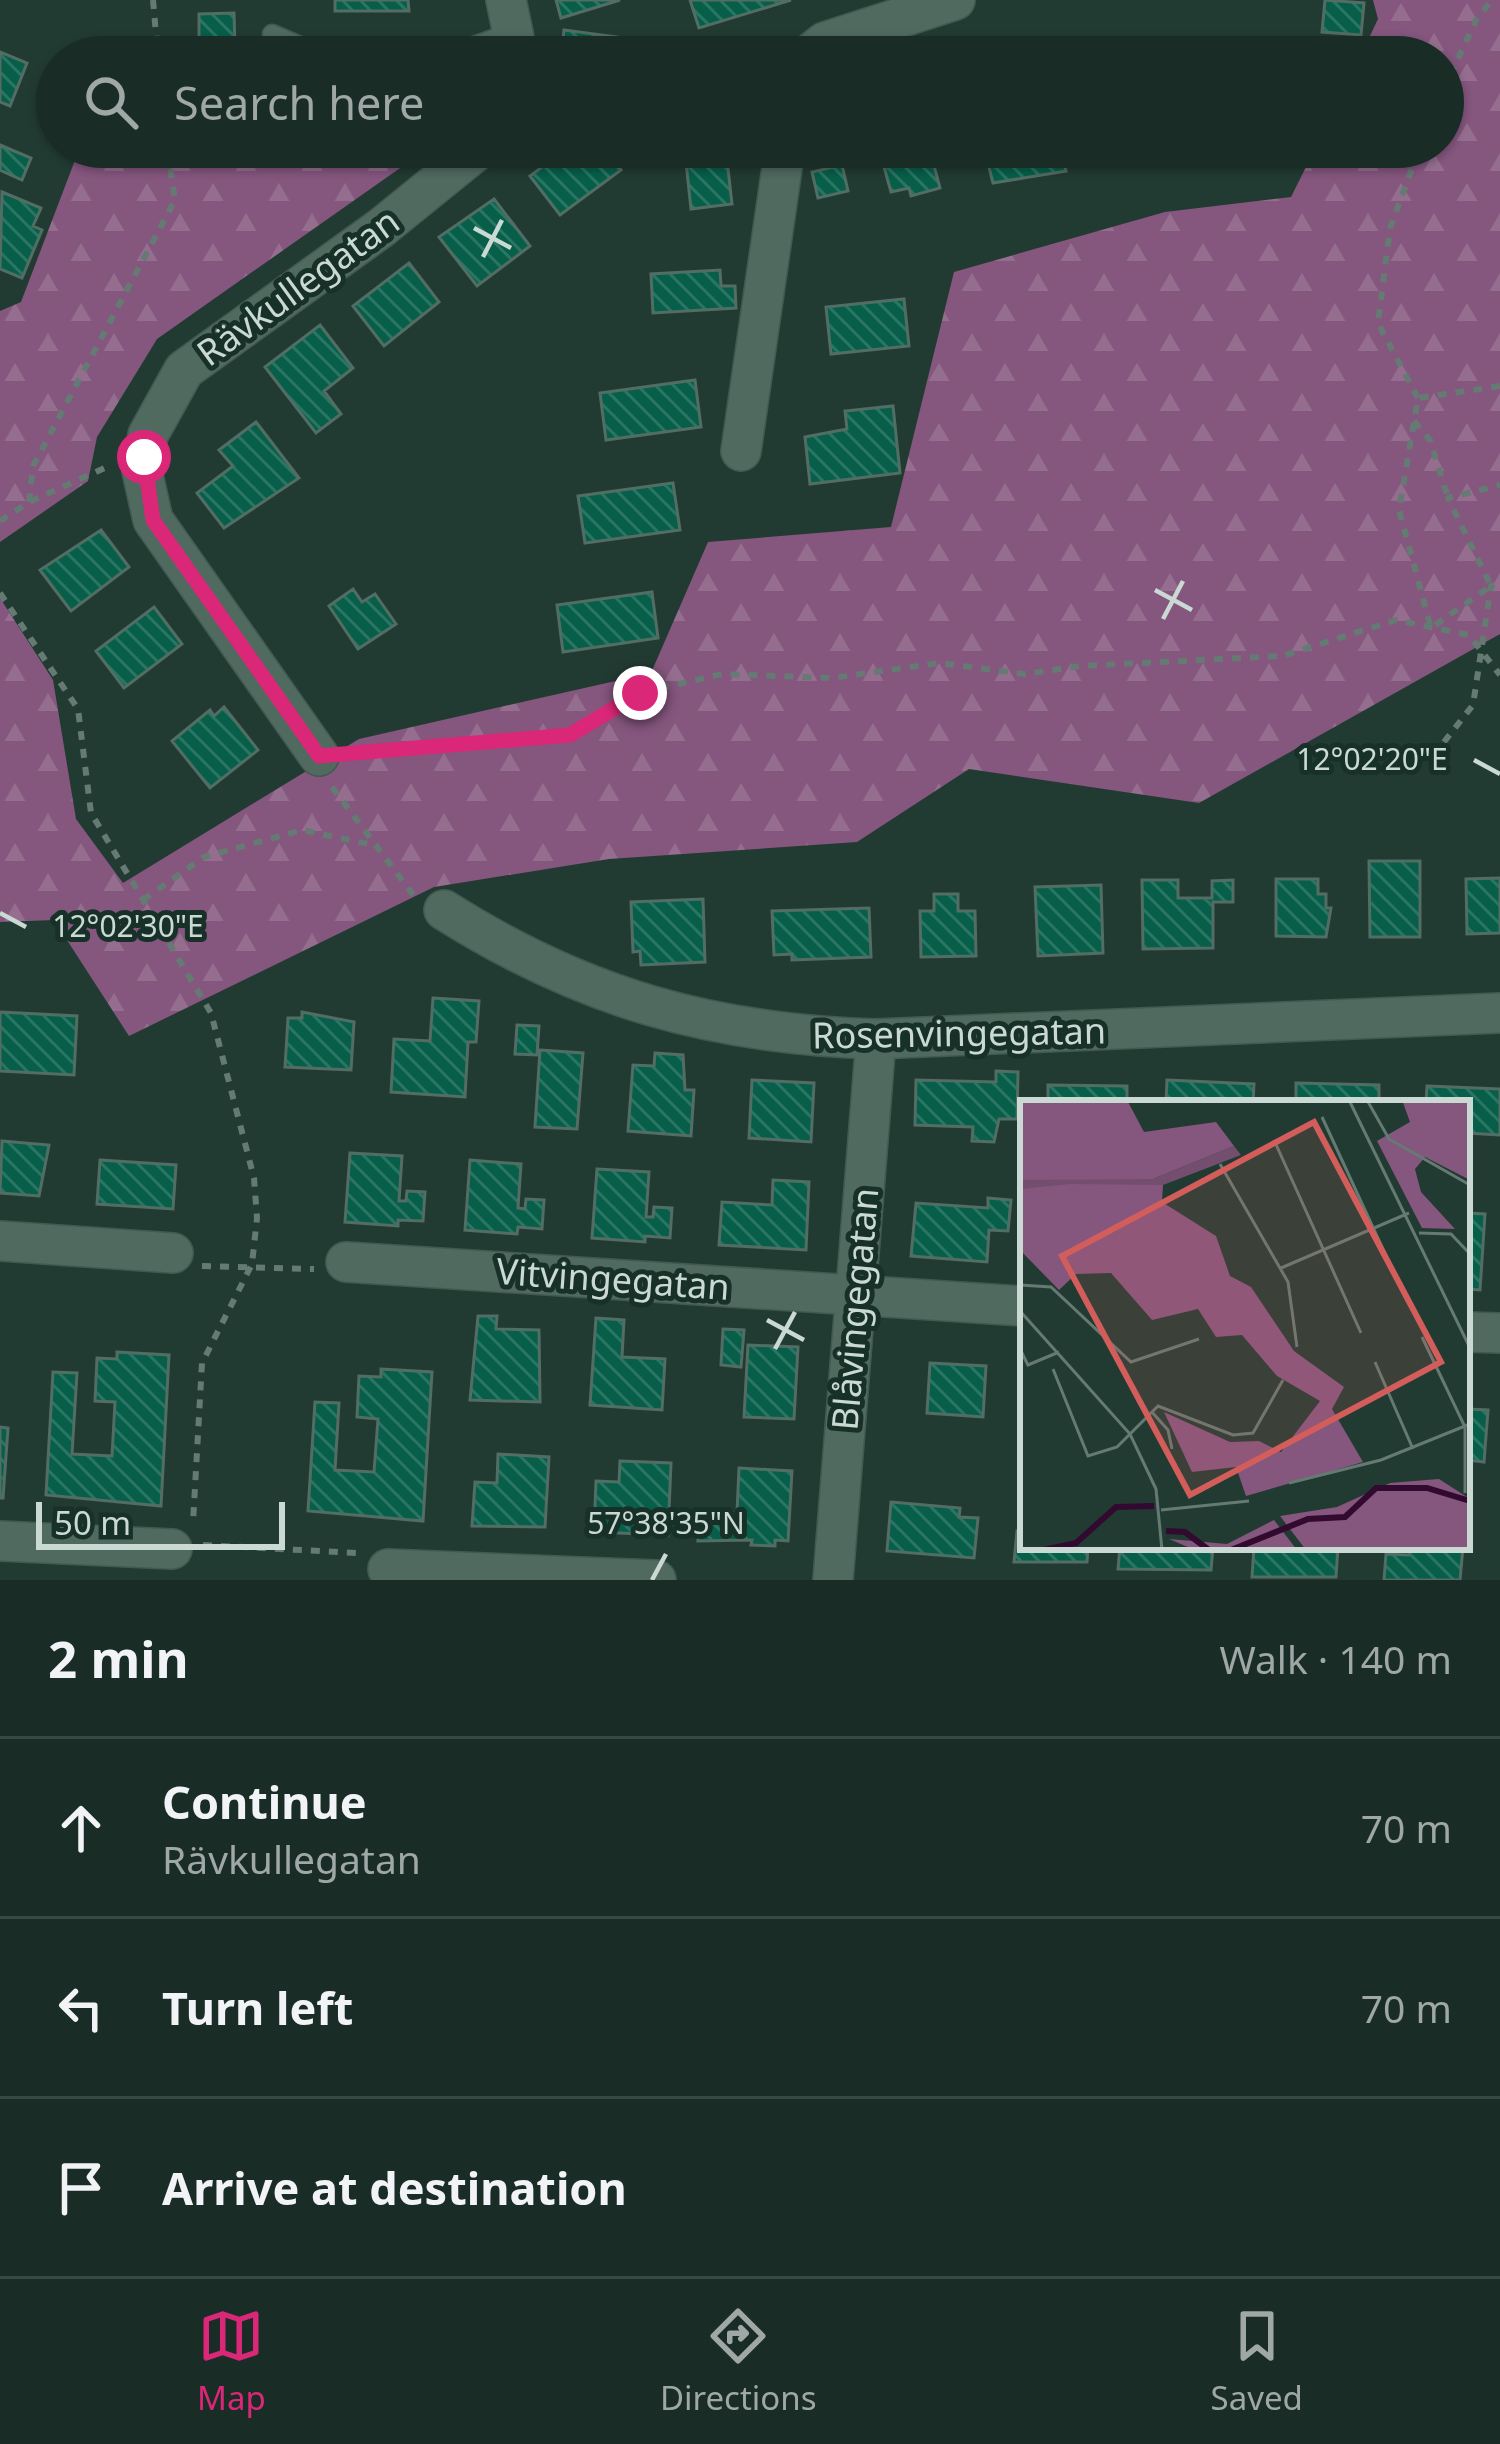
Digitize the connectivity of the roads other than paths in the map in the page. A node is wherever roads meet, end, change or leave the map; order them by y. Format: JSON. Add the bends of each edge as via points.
{"nodes":[{"id":1,"x":955,"y":0,"type":"edge"},
{"id":2,"x":272,"y":34,"type":"dead end"},
{"id":3,"x":277,"y":36,"type":"edge"},
{"id":4,"x":844,"y":36,"type":"edge"},
{"id":5,"x":456,"y":168,"type":"edge"},
{"id":6,"x":782,"y":168,"type":"edge"},
{"id":7,"x":741,"y":451,"type":"dead end"},
{"id":8,"x":319,"y":756,"type":"road end"},
{"id":9,"x":444,"y":910,"type":"road end"},
{"id":10,"x":1500,"y":1013,"type":"edge"},
{"id":11,"x":875,"y":1039,"type":"junction"},
{"id":12,"x":0,"y":1241,"type":"edge"},
{"id":13,"x":182,"y":1260,"type":"road end"},
{"id":14,"x":363,"y":1263,"type":"road end"},
{"id":15,"x":858,"y":1297,"type":"junction"},
{"id":16,"x":1020,"y":1306,"type":"edge"},
{"id":17,"x":1470,"y":1332,"type":"edge"},
{"id":18,"x":1500,"y":1334,"type":"edge"},
{"id":19,"x":0,"y":1541,"type":"edge"},
{"id":20,"x":182,"y":1547,"type":"road end"},
{"id":21,"x":382,"y":1561,"type":"road end"},
{"id":22,"x":656,"y":1580,"type":"edge"},
{"id":23,"x":833,"y":1580,"type":"edge"}],
"edges":[{"from":1,"to":4,"type":"street"},
{"from":2,"to":3,"type":"lane"},
{"from":5,"to":8,"type":"street","name":"Rävkullegatan","via":[[184,370],[158,411],[144,457],[153,520]]},
{"from":6,"to":7,"type":"street"},
{"from":9,"to":11,"type":"street","name":"Rosenvingegatan","via":[[506,949],[692,1021]]},
{"from":10,"to":11,"type":"street","name":"Rosenvingegatan"},
{"from":11,"to":15,"type":"street","name":"Blåvingegatan"},
{"from":12,"to":13,"type":"street"},
{"from":14,"to":15,"type":"street","name":"Vitvingegatan"},
{"from":15,"to":16,"type":"street","name":"Vitvingegatan"},
{"from":15,"to":23,"type":"street","name":"Blåvingegatan"},
{"from":17,"to":18,"type":"street"},
{"from":19,"to":20,"type":"street"},
{"from":21,"to":22,"type":"street"}]}
